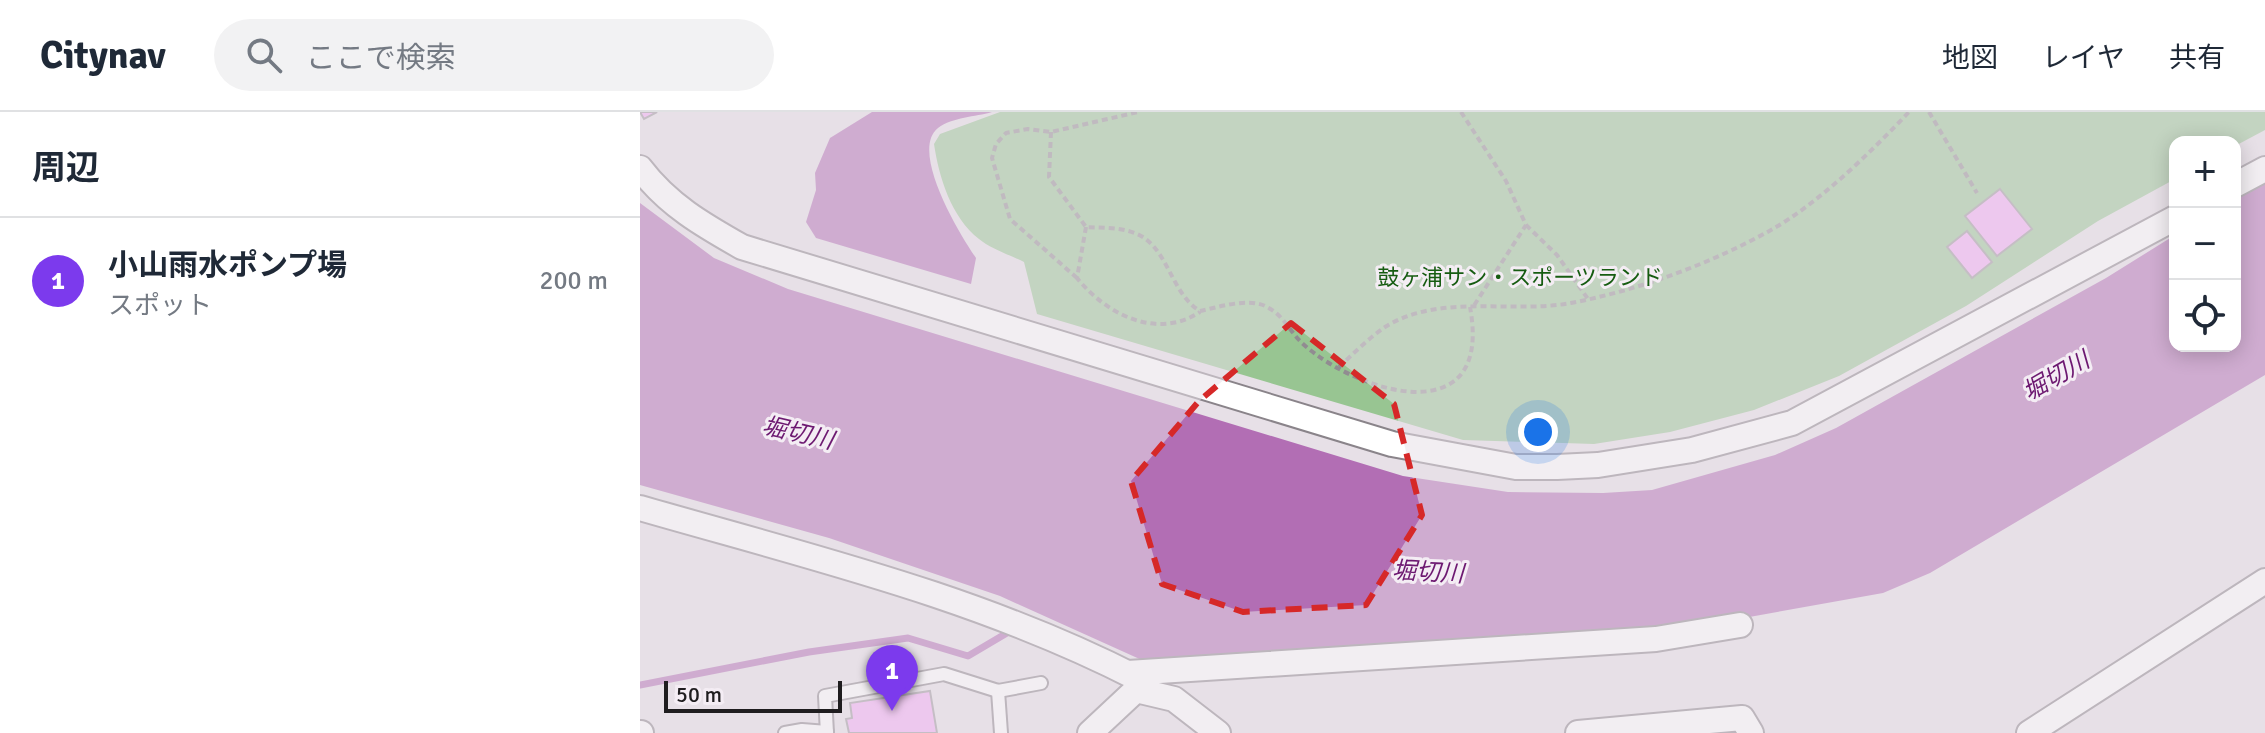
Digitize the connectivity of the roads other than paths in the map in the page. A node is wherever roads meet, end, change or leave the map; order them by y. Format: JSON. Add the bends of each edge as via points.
{"nodes":[{"id":1,"x":640,"y":168,"type":"edge"},
{"id":2,"x":2265,"y":169,"type":"edge"},
{"id":3,"x":2241,"y":182,"type":"edge"},
{"id":4,"x":2169,"y":221,"type":"edge"},
{"id":5,"x":640,"y":508,"type":"edge"},
{"id":6,"x":2265,"y":581,"type":"edge"},
{"id":7,"x":1740,"y":625,"type":"dead end"},
{"id":8,"x":1132,"y":681,"type":"junction"},
{"id":9,"x":1041,"y":683,"type":"dead end"},
{"id":10,"x":998,"y":691,"type":"junction"},
{"id":11,"x":785,"y":733,"type":"edge"},
{"id":12,"x":827,"y":733,"type":"edge"},
{"id":13,"x":1001,"y":733,"type":"edge"},
{"id":14,"x":1090,"y":733,"type":"edge"},
{"id":15,"x":1218,"y":733,"type":"edge"},
{"id":16,"x":1578,"y":733,"type":"edge"},
{"id":17,"x":1751,"y":733,"type":"edge"},
{"id":18,"x":2029,"y":733,"type":"edge"}],
"edges":[{"from":1,"to":4,"type":"street","via":[[692,220],[742,247],[1392,444],[1516,467],[1598,465],[1692,450],[1792,423]]},
{"from":2,"to":3,"type":"street"},
{"from":5,"to":8,"type":"street","via":[[910,583],[997,615]]},
{"from":6,"to":18,"type":"street"},
{"from":7,"to":8,"type":"street","via":[[1656,639]]},
{"from":8,"to":14,"type":"street"},
{"from":8,"to":15,"type":"street","via":[[1174,699]]},
{"from":9,"to":10,"type":"lane"},
{"from":10,"to":12,"type":"lane","via":[[944,674],[825,696]]},
{"from":10,"to":13,"type":"lane"},
{"from":11,"to":12,"type":"lane"},
{"from":16,"to":17,"type":"street","via":[[1742,718]]}]}
